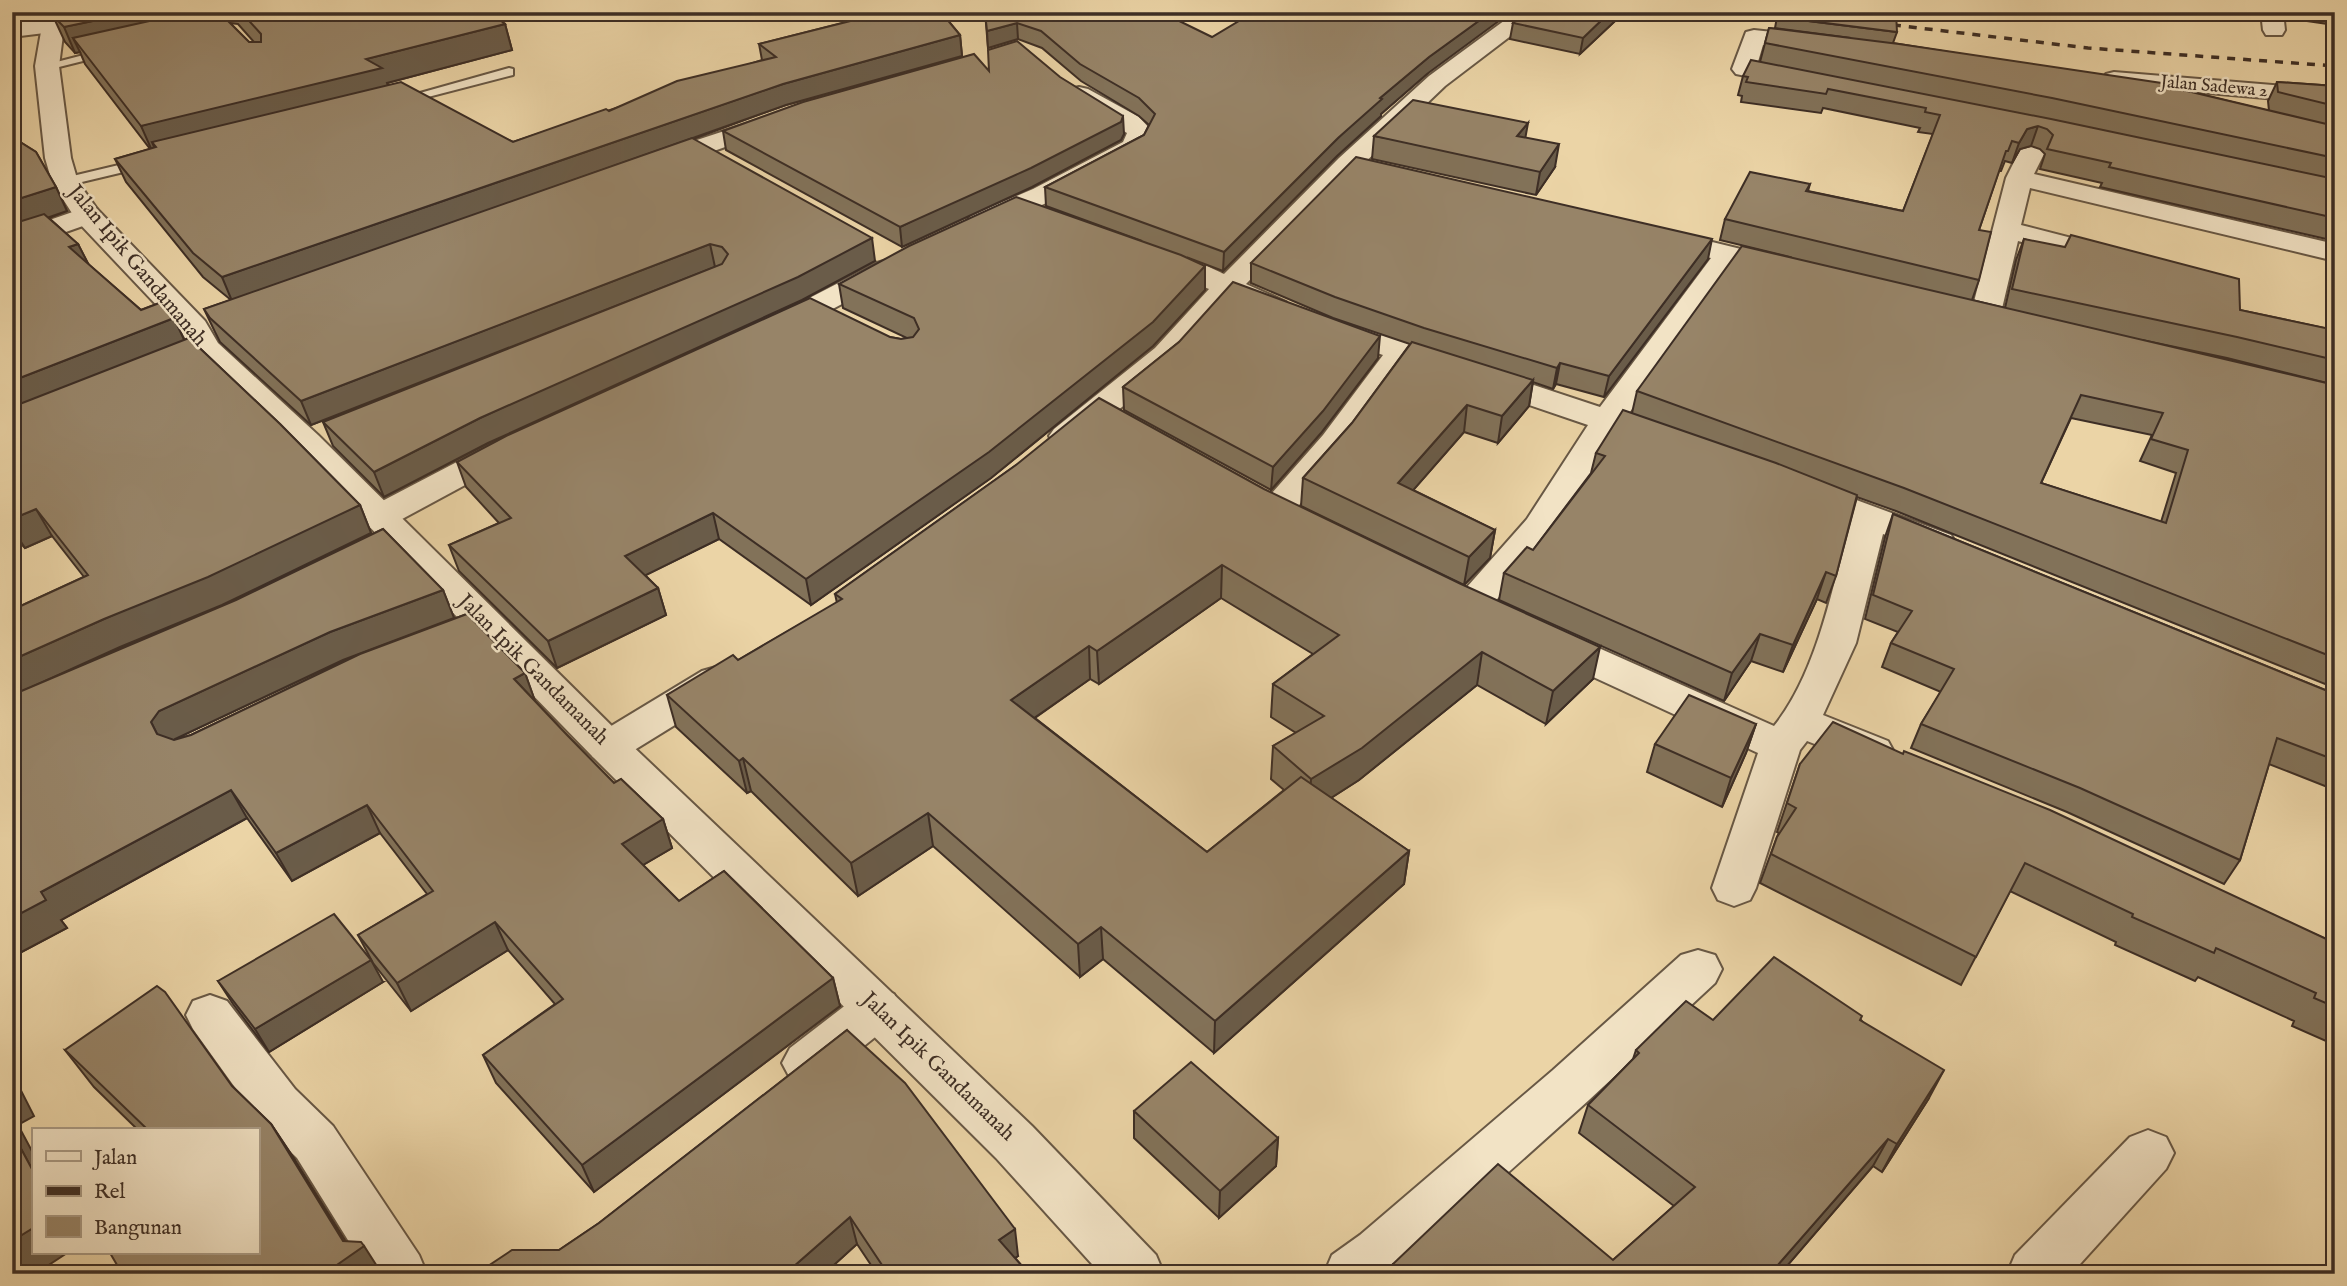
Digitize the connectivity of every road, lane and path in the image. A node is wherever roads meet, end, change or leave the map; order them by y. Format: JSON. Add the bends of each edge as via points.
{"nodes":[{"id":1,"x":1531,"y":12,"type":"edge"},
{"id":2,"x":59,"y":19,"type":"edge"},
{"id":3,"x":12,"y":30,"type":"edge"},
{"id":4,"x":1839,"y":46,"type":"edge"},
{"id":5,"x":123,"y":49,"type":"edge"},
{"id":6,"x":47,"y":66,"type":"junction"},
{"id":7,"x":509,"y":72,"type":"dead end"},
{"id":8,"x":2051,"y":74,"type":"edge"},
{"id":9,"x":1063,"y":83,"type":"edge"},
{"id":10,"x":1815,"y":83,"type":"edge"},
{"id":11,"x":2335,"y":97,"type":"edge"},
{"id":12,"x":383,"y":105,"type":"edge"},
{"id":13,"x":2226,"y":112,"type":"edge"},
{"id":14,"x":796,"y":113,"type":"edge"},
{"id":15,"x":2017,"y":122,"type":"edge"},
{"id":16,"x":2044,"y":128,"type":"junction"},
{"id":17,"x":2071,"y":133,"type":"edge"},
{"id":18,"x":698,"y":147,"type":"junction"},
{"id":19,"x":152,"y":161,"type":"edge"},
{"id":20,"x":734,"y":167,"type":"edge"},
{"id":21,"x":629,"y":172,"type":"edge"},
{"id":22,"x":2019,"y":178,"type":"junction"},
{"id":23,"x":65,"y":182,"type":"junction"},
{"id":24,"x":1016,"y":207,"type":"junction"},
{"id":25,"x":87,"y":215,"type":"junction"},
{"id":26,"x":1054,"y":221,"type":"edge"},
{"id":27,"x":1627,"y":228,"type":"edge"},
{"id":28,"x":2007,"y":230,"type":"junction"},
{"id":29,"x":958,"y":233,"type":"edge"},
{"id":30,"x":12,"y":243,"type":"edge"},
{"id":31,"x":1130,"y":248,"type":"edge"},
{"id":32,"x":2335,"y":253,"type":"edge"},
{"id":33,"x":897,"y":255,"type":"edge"},
{"id":34,"x":1728,"y":255,"type":"junction"},
{"id":35,"x":2141,"y":265,"type":"edge"},
{"id":36,"x":1809,"y":275,"type":"edge"},
{"id":37,"x":1227,"y":287,"type":"junction"},
{"id":38,"x":814,"y":308,"type":"junction"},
{"id":39,"x":1985,"y":317,"type":"edge"},
{"id":40,"x":848,"y":325,"type":"edge"},
{"id":41,"x":754,"y":337,"type":"edge"},
{"id":42,"x":1401,"y":353,"type":"junction"},
{"id":43,"x":1096,"y":410,"type":"junction"},
{"id":44,"x":1608,"y":419,"type":"junction"},
{"id":45,"x":1132,"y":430,"type":"edge"},
{"id":46,"x":537,"y":435,"type":"edge"},
{"id":47,"x":1694,"y":450,"type":"edge"},
{"id":48,"x":1045,"y":452,"type":"edge"},
{"id":49,"x":1781,"y":480,"type":"edge"},
{"id":50,"x":1869,"y":517,"type":"junction"},
{"id":51,"x":389,"y":526,"type":"junction"},
{"id":52,"x":1312,"y":527,"type":"edge"},
{"id":53,"x":364,"y":553,"type":"edge"},
{"id":54,"x":1970,"y":556,"type":"edge"},
{"id":55,"x":740,"y":667,"type":"edge"},
{"id":56,"x":1791,"y":734,"type":"junction"},
{"id":57,"x":608,"y":747,"type":"junction"},
{"id":58,"x":1913,"y":768,"type":"edge"},
{"id":59,"x":1734,"y":888,"type":"dead end"},
{"id":60,"x":1698,"y":969,"type":"dead end"},
{"id":61,"x":877,"y":1008,"type":"junction"},
{"id":62,"x":210,"y":1015,"type":"dead end"},
{"id":63,"x":770,"y":1091,"type":"edge"},
{"id":64,"x":2148,"y":1153,"type":"dead end"},
{"id":65,"x":400,"y":1274,"type":"edge"},
{"id":66,"x":1137,"y":1274,"type":"edge"},
{"id":67,"x":1350,"y":1274,"type":"edge"},
{"id":68,"x":2034,"y":1274,"type":"edge"}],
"edges":[{"from":1,"to":37,"type":"street","via":[[1449,71],[1361,167]]},
{"from":2,"to":3,"type":"street"},
{"from":2,"to":6,"type":"street","name":"Jalan Ipik Gandamanah"},
{"from":4,"to":10,"type":"street","via":[[1754,37],[1744,69]]},
{"from":5,"to":6,"type":"lane"},
{"from":6,"to":23,"type":"street","name":"Jalan Ipik Gandamanah"},
{"from":7,"to":12,"type":"lane"},
{"from":8,"to":16,"type":"street"},
{"from":9,"to":24,"type":"street","via":[[1136,125],[1140,132],[1134,146]]},
{"from":11,"to":13,"type":"street","name":"Jalan Sadewa 2","via":[[2090,78]]},
{"from":14,"to":18,"type":"street"},
{"from":15,"to":16,"type":"street"},
{"from":16,"to":17,"type":"street"},
{"from":16,"to":22,"type":"street"},
{"from":18,"to":20,"type":"street"},
{"from":18,"to":21,"type":"street"},
{"from":19,"to":23,"type":"lane"},
{"from":22,"to":28,"type":"street"},
{"from":22,"to":32,"type":"street"},
{"from":23,"to":25,"type":"street","name":"Jalan Ipik Gandamanah"},
{"from":24,"to":26,"type":"street"},
{"from":24,"to":29,"type":"street"},
{"from":25,"to":30,"type":"street"},
{"from":25,"to":51,"type":"street","name":"Jalan Ipik Gandamanah","via":[[200,338],[319,437]]},
{"from":27,"to":34,"type":"street"},
{"from":28,"to":35,"type":"street"},
{"from":28,"to":39,"type":"street"},
{"from":31,"to":37,"type":"street"},
{"from":33,"to":38,"type":"street"},
{"from":34,"to":36,"type":"street"},
{"from":34,"to":44,"type":"street"},
{"from":37,"to":42,"type":"street"},
{"from":37,"to":43,"type":"street","via":[[1166,355]]},
{"from":38,"to":40,"type":"street"},
{"from":38,"to":41,"type":"street"},
{"from":42,"to":44,"type":"street"},
{"from":42,"to":52,"type":"street","via":[[1335,442],[1264,503]]},
{"from":43,"to":45,"type":"street"},
{"from":43,"to":48,"type":"street"},
{"from":44,"to":47,"type":"street"},
{"from":44,"to":56,"type":"street","via":[[1517,556],[1458,599]]},
{"from":46,"to":51,"type":"street"},
{"from":49,"to":50,"type":"street"},
{"from":50,"to":54,"type":"street"},
{"from":50,"to":56,"type":"street","via":[[1837,643]]},
{"from":51,"to":53,"type":"street"},
{"from":51,"to":57,"type":"street","name":"Jalan Ipik Gandamanah","via":[[468,629]]},
{"from":55,"to":57,"type":"street"},
{"from":56,"to":58,"type":"street"},
{"from":56,"to":59,"type":"street"},
{"from":57,"to":61,"type":"street","name":"Jalan Ipik Gandamanah"},
{"from":60,"to":67,"type":"street","via":[[1551,1103]]},
{"from":61,"to":63,"type":"street"},
{"from":61,"to":66,"type":"street","name":"Jalan Ipik Gandamanah","via":[[1014,1142]]},
{"from":62,"to":65,"type":"street","via":[[277,1105],[315,1142]]},
{"from":64,"to":68,"type":"street"}]}
